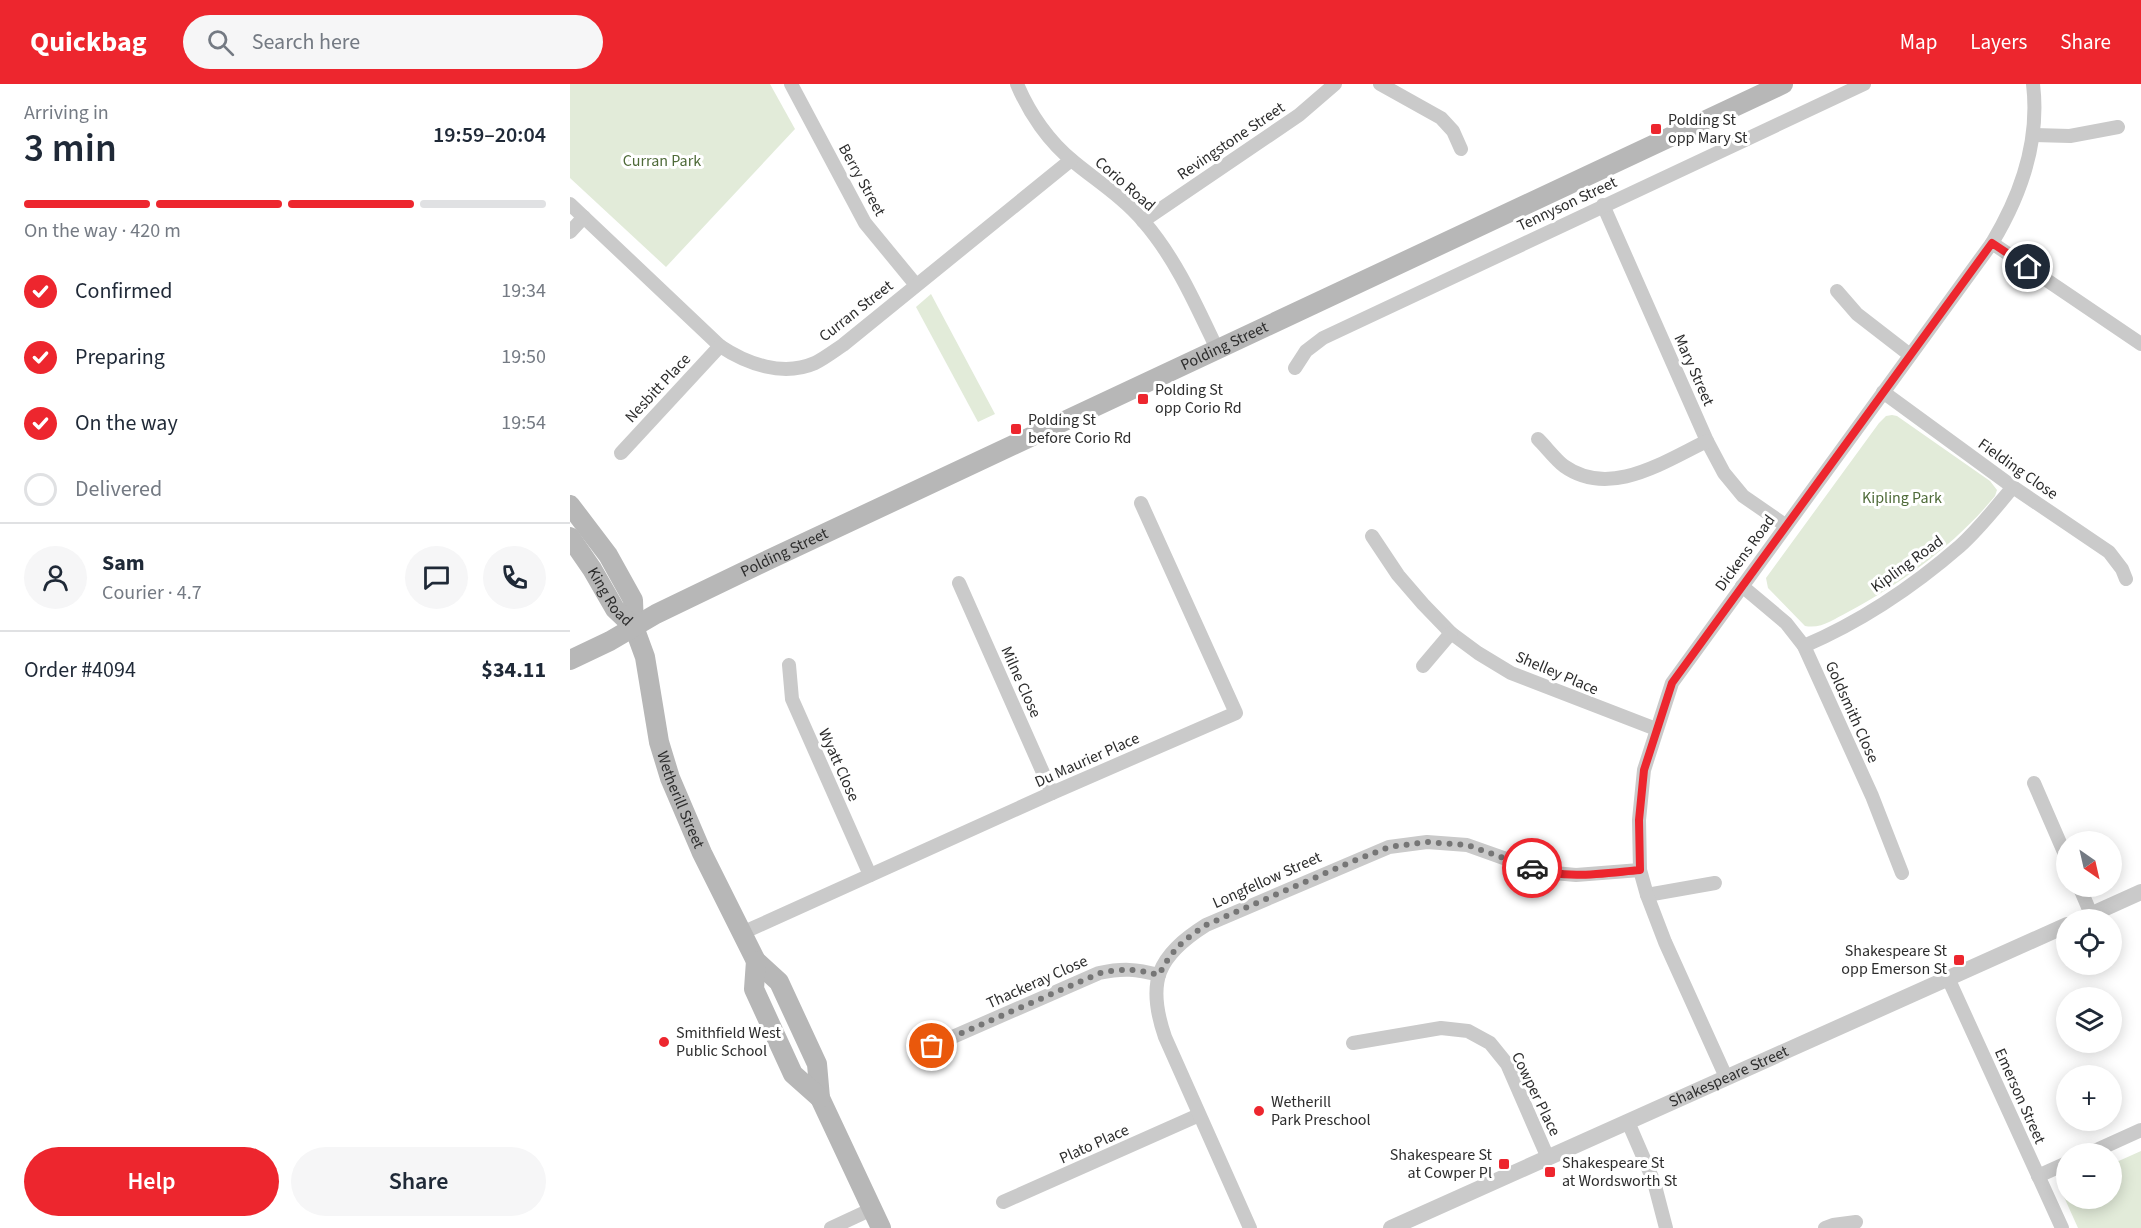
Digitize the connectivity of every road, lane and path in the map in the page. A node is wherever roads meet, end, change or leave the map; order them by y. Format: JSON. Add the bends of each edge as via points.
{"nodes":[{"id":1,"x":791,"y":84,"type":"edge"},
{"id":2,"x":1017,"y":84,"type":"edge"},
{"id":3,"x":1335,"y":84,"type":"edge"},
{"id":4,"x":1380,"y":84,"type":"edge"},
{"id":5,"x":1783,"y":84,"type":"edge"},
{"id":6,"x":1864,"y":84,"type":"edge"},
{"id":7,"x":2033,"y":84,"type":"edge"},
{"id":8,"x":2118,"y":127,"type":"dead end"},
{"id":9,"x":2034,"y":135,"type":"junction"},
{"id":10,"x":1461,"y":149,"type":"dead end"},
{"id":11,"x":1071,"y":160,"type":"junction"},
{"id":12,"x":570,"y":204,"type":"edge"},
{"id":13,"x":1603,"y":205,"type":"junction"},
{"id":14,"x":584,"y":217,"type":"junction"},
{"id":15,"x":1143,"y":221,"type":"junction"},
{"id":16,"x":570,"y":232,"type":"edge"},
{"id":17,"x":1992,"y":243,"type":"junction"},
{"id":18,"x":916,"y":285,"type":"junction"},
{"id":19,"x":1837,"y":291,"type":"dead end"},
{"id":20,"x":2138,"y":337,"type":"edge"},
{"id":21,"x":720,"y":346,"type":"junction"},
{"id":22,"x":1217,"y":349,"type":"junction"},
{"id":23,"x":1910,"y":355,"type":"junction"},
{"id":24,"x":1295,"y":368,"type":"dead end"},
{"id":25,"x":1883,"y":392,"type":"junction"},
{"id":26,"x":1538,"y":439,"type":"dead end"},
{"id":27,"x":1707,"y":441,"type":"junction"},
{"id":28,"x":621,"y":453,"type":"dead end"},
{"id":29,"x":2013,"y":487,"type":"junction"},
{"id":30,"x":1142,"y":503,"type":"dead end"},
{"id":31,"x":570,"y":505,"type":"edge"},
{"id":32,"x":1785,"y":525,"type":"junction"},
{"id":33,"x":1372,"y":536,"type":"dead end"},
{"id":34,"x":570,"y":537,"type":"edge"},
{"id":35,"x":2126,"y":579,"type":"dead end"},
{"id":36,"x":959,"y":583,"type":"dead end"},
{"id":37,"x":1742,"y":586,"type":"junction"},
{"id":38,"x":634,"y":627,"type":"junction"},
{"id":39,"x":1451,"y":633,"type":"junction"},
{"id":40,"x":1804,"y":646,"type":"junction"},
{"id":41,"x":570,"y":660,"type":"edge"},
{"id":42,"x":789,"y":665,"type":"dead end"},
{"id":43,"x":1423,"y":666,"type":"dead end"},
{"id":44,"x":1656,"y":729,"type":"junction"},
{"id":45,"x":2034,"y":783,"type":"dead end"},
{"id":46,"x":1052,"y":793,"type":"junction"},
{"id":47,"x":2056,"y":834,"type":"edge"},
{"id":48,"x":1640,"y":870,"type":"junction"},
{"id":49,"x":1902,"y":873,"type":"dead end"},
{"id":50,"x":870,"y":875,"type":"junction"},
{"id":51,"x":1715,"y":883,"type":"dead end"},
{"id":52,"x":2141,"y":892,"type":"edge"},
{"id":53,"x":1647,"y":895,"type":"junction"},
{"id":54,"x":2103,"y":909,"type":"edge"},
{"id":55,"x":2056,"y":930,"type":"edge"},
{"id":56,"x":742,"y":933,"type":"junction"},
{"id":57,"x":1159,"y":975,"type":"junction"},
{"id":58,"x":1948,"y":978,"type":"junction"},
{"id":59,"x":1353,"y":1043,"type":"dead end"},
{"id":60,"x":932,"y":1046,"type":"dead end"},
{"id":61,"x":1726,"y":1077,"type":"junction"},
{"id":62,"x":1199,"y":1115,"type":"junction"},
{"id":63,"x":1628,"y":1122,"type":"junction"},
{"id":64,"x":2141,"y":1130,"type":"edge"},
{"id":65,"x":2112,"y":1143,"type":"edge"},
{"id":66,"x":1548,"y":1158,"type":"junction"},
{"id":67,"x":2056,"y":1168,"type":"edge"},
{"id":68,"x":2038,"y":1176,"type":"junction"},
{"id":69,"x":1003,"y":1202,"type":"dead end"},
{"id":70,"x":872,"y":1209,"type":"junction"},
{"id":71,"x":1856,"y":1222,"type":"dead end"},
{"id":72,"x":831,"y":1228,"type":"edge"},
{"id":73,"x":881,"y":1228,"type":"edge"},
{"id":74,"x":1250,"y":1228,"type":"edge"},
{"id":75,"x":1390,"y":1228,"type":"edge"},
{"id":76,"x":1666,"y":1228,"type":"edge"},
{"id":77,"x":1825,"y":1228,"type":"edge"},
{"id":78,"x":2062,"y":1228,"type":"edge"}],
"edges":[{"from":1,"to":18,"type":"street","name":"Berry Street","via":[[865,223]]},
{"from":2,"to":11,"type":"street","name":"Corio Road","via":[[1043,129]]},
{"from":3,"to":15,"type":"street","name":"Revingstone Street","via":[[1299,115]]},
{"from":4,"to":10,"type":"street","via":[[1441,118],[1453,131]]},
{"from":5,"to":22,"type":"main road","name":"Polding Street"},
{"from":6,"to":13,"type":"street","name":"Tennyson Street"},
{"from":7,"to":9,"type":"street","name":"Dickens Road"},
{"from":8,"to":9,"type":"street","via":[[2070,136]]},
{"from":9,"to":17,"type":"street","name":"Dickens Road","via":[[2022,183]]},
{"from":11,"to":15,"type":"street","name":"Corio Road"},
{"from":11,"to":18,"type":"street","name":"Curran Street"},
{"from":12,"to":14,"type":"street","name":"Curran Street"},
{"from":13,"to":24,"type":"street","name":"Tennyson Street","via":[[1323,338],[1306,351]]},
{"from":13,"to":27,"type":"street","name":"Mary Street"},
{"from":14,"to":16,"type":"street"},
{"from":14,"to":21,"type":"street","name":"Curran Street"},
{"from":15,"to":22,"type":"street","name":"Corio Road","via":[[1174,264]]},
{"from":17,"to":20,"type":"street"},
{"from":17,"to":23,"type":"street","name":"Dickens Road"},
{"from":18,"to":21,"type":"street","name":"Curran Street","via":[[843,345],[800,368],[759,365]]},
{"from":19,"to":23,"type":"street","via":[[1857,314]]},
{"from":21,"to":28,"type":"street","name":"Nesbitt Place"},
{"from":22,"to":38,"type":"main road","name":"Polding Street"},
{"from":23,"to":25,"type":"street","name":"Dickens Road"},
{"from":25,"to":29,"type":"street","name":"Fielding Close"},
{"from":25,"to":32,"type":"street","name":"Dickens Road"},
{"from":26,"to":27,"type":"street","via":[[1564,466],[1604,480],[1639,473]]},
{"from":27,"to":32,"type":"street","name":"Mary Street","via":[[1724,473],[1743,496]]},
{"from":29,"to":35,"type":"street","name":"Fielding Close","via":[[2109,552]]},
{"from":29,"to":40,"type":"street","name":"Kipling Road","via":[[1962,544],[1924,575],[1878,606]]},
{"from":30,"to":46,"type":"street","name":"Du Maurier Place","via":[[1236,713]]},
{"from":31,"to":38,"type":"main road","name":"King Road","via":[[609,555],[633,600]]},
{"from":32,"to":37,"type":"street","name":"Dickens Road"},
{"from":33,"to":39,"type":"street","name":"Shelley Place","via":[[1398,575]]},
{"from":34,"to":38,"type":"main road","name":"King Road","via":[[615,609]]},
{"from":36,"to":46,"type":"street","name":"Milne Close"},
{"from":37,"to":40,"type":"street","name":"Goldsmith Close","via":[[1786,623]]},
{"from":37,"to":44,"type":"street","name":"Dickens Road","via":[[1672,683]]},
{"from":38,"to":41,"type":"main road","name":"Polding Street"},
{"from":38,"to":56,"type":"main road","name":"Wetherill Street","via":[[645,657],[659,742],[670,778]]},
{"from":39,"to":43,"type":"street"},
{"from":39,"to":44,"type":"street","name":"Shelley Place","via":[[1511,673]]},
{"from":40,"to":49,"type":"street","name":"Goldsmith Close"},
{"from":42,"to":50,"type":"street","name":"Wyatt Close","via":[[792,699]]},
{"from":44,"to":48,"type":"street","name":"Dickens Road","via":[[1644,770]]},
{"from":45,"to":47,"type":"street"},
{"from":46,"to":50,"type":"street","name":"Du Maurier Place"},
{"from":48,"to":53,"type":"street","name":"Dickens Road"},
{"from":48,"to":57,"type":"street","name":"Longfellow Street","via":[[1576,875],[1543,872],[1467,845],[1427,842],[1389,847],[1206,925],[1168,957]]},
{"from":50,"to":56,"type":"street","name":"Du Maurier Place"},
{"from":51,"to":53,"type":"street"},
{"from":52,"to":54,"type":"street"},
{"from":53,"to":61,"type":"street","name":"Dickens Road"},
{"from":55,"to":58,"type":"street","name":"Shakespeare Street"},
{"from":56,"to":70,"type":"main road","name":"Wetherill Street","via":[[756,961],[754,989],[793,1074],[820,1098]]},
{"from":57,"to":60,"type":"street","name":"Thackeray Close","via":[[1119,969],[1100,973]]},
{"from":57,"to":62,"type":"street","name":"Longfellow Street","via":[[1157,1015]]},
{"from":58,"to":61,"type":"street","name":"Shakespeare Street"},
{"from":58,"to":68,"type":"street","name":"Emerson Street"},
{"from":59,"to":66,"type":"street","name":"Cowper Place","via":[[1441,1028],[1468,1031],[1490,1043],[1507,1064]]},
{"from":61,"to":63,"type":"street","name":"Shakespeare Street"},
{"from":62,"to":69,"type":"street","name":"Plato Place"},
{"from":62,"to":74,"type":"street","name":"Longfellow Street"},
{"from":63,"to":66,"type":"street","name":"Shakespeare Street"},
{"from":63,"to":76,"type":"street","via":[[1654,1182]]},
{"from":64,"to":65,"type":"street"},
{"from":66,"to":75,"type":"street","name":"Shakespeare Street"},
{"from":67,"to":68,"type":"street"},
{"from":68,"to":78,"type":"street","name":"Emerson Street"},
{"from":70,"to":72,"type":"street"},
{"from":70,"to":73,"type":"main road","name":"Wetherill Street"},
{"from":71,"to":77,"type":"street"}]}
